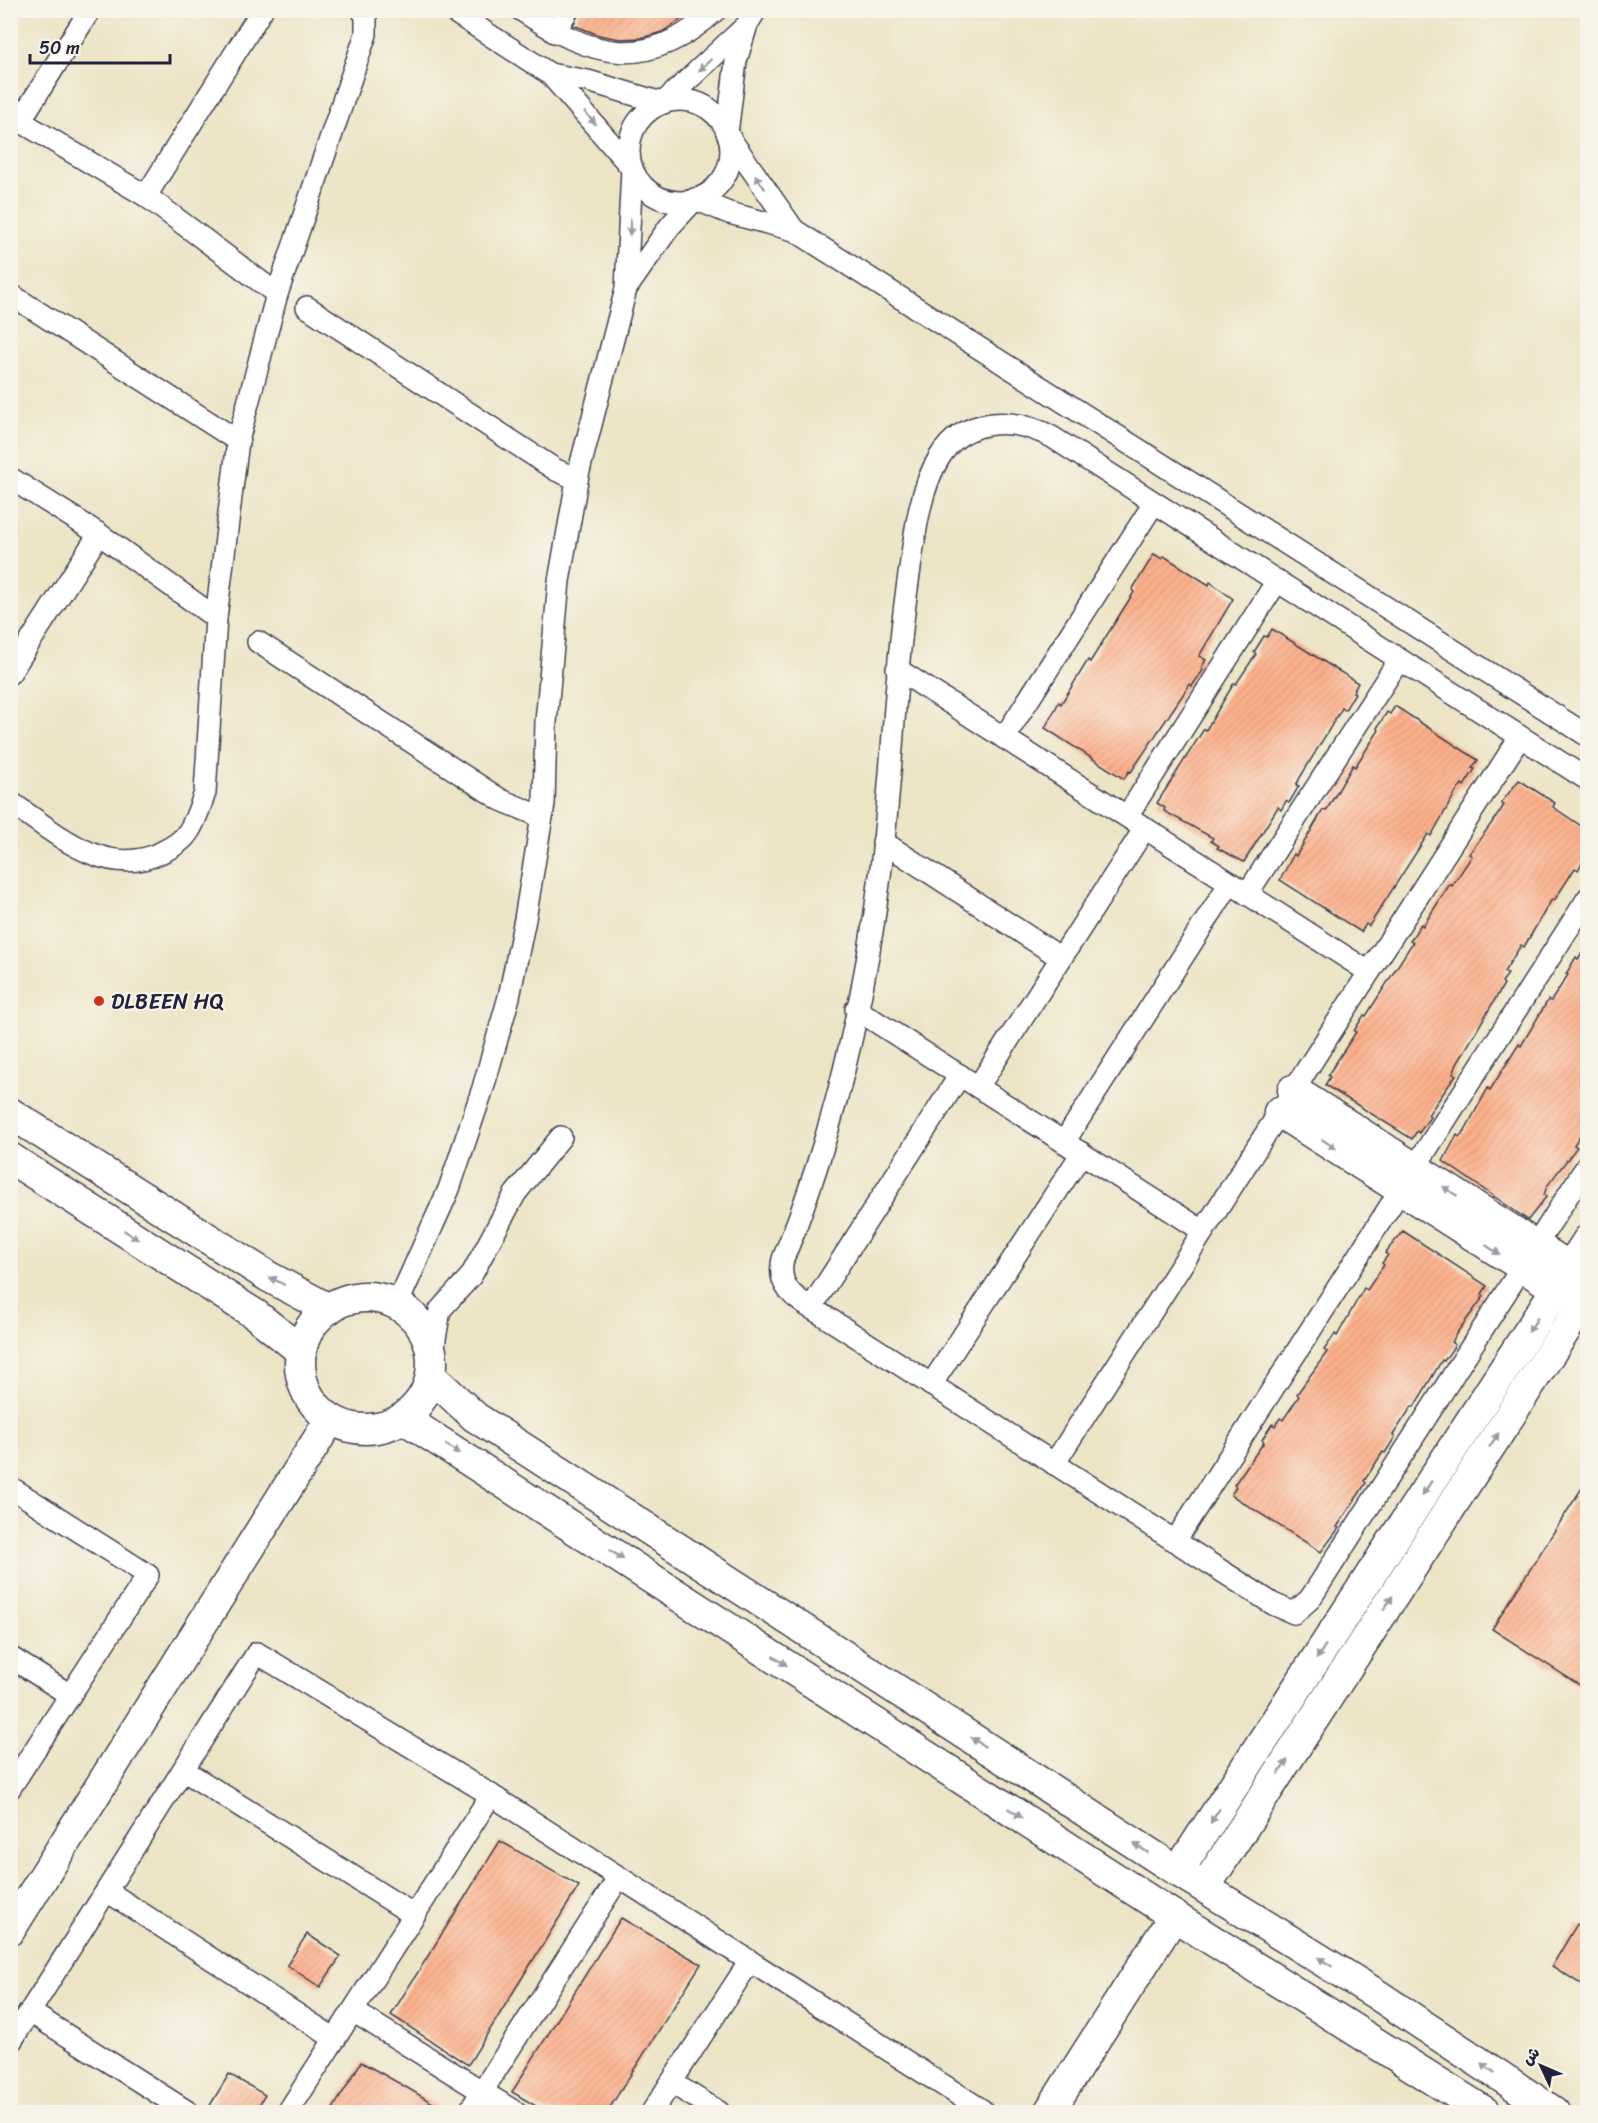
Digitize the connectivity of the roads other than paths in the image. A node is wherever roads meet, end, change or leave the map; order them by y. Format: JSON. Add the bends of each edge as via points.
{"nodes":[{"id":1,"x":90,"y":10,"type":"edge"},
{"id":2,"x":262,"y":10,"type":"edge"},
{"id":3,"x":362,"y":10,"type":"edge"},
{"id":4,"x":451,"y":10,"type":"edge"},
{"id":5,"x":521,"y":10,"type":"edge"},
{"id":6,"x":568,"y":10,"type":"edge"},
{"id":7,"x":716,"y":10,"type":"edge"},
{"id":8,"x":751,"y":18,"type":"edge"},
{"id":9,"x":554,"y":32,"type":"junction"},
{"id":10,"x":550,"y":74,"type":"junction"},
{"id":11,"x":662,"y":103,"type":"junction"},
{"id":12,"x":15,"y":118,"type":"edge"},
{"id":13,"x":728,"y":134,"type":"junction"},
{"id":14,"x":632,"y":168,"type":"junction"},
{"id":15,"x":146,"y":196,"type":"junction"},
{"id":16,"x":695,"y":199,"type":"junction"},
{"id":17,"x":794,"y":230,"type":"junction"},
{"id":18,"x":626,"y":289,"type":"junction"},
{"id":19,"x":10,"y":294,"type":"edge"},
{"id":20,"x":278,"y":294,"type":"junction"},
{"id":21,"x":307,"y":307,"type":"dead end"},
{"id":22,"x":238,"y":441,"type":"junction"},
{"id":23,"x":10,"y":478,"type":"edge"},
{"id":24,"x":577,"y":479,"type":"junction"},
{"id":25,"x":1154,"y":503,"type":"junction"},
{"id":26,"x":99,"y":534,"type":"junction"},
{"id":27,"x":1277,"y":581,"type":"junction"},
{"id":28,"x":216,"y":618,"type":"junction"},
{"id":29,"x":258,"y":642,"type":"dead end"},
{"id":30,"x":1399,"y":660,"type":"junction"},
{"id":31,"x":897,"y":669,"type":"junction"},
{"id":32,"x":10,"y":673,"type":"edge"},
{"id":33,"x":1587,"y":736,"type":"edge"},
{"id":34,"x":1520,"y":737,"type":"junction"},
{"id":35,"x":1004,"y":738,"type":"junction"},
{"id":36,"x":1587,"y":780,"type":"edge"},
{"id":37,"x":10,"y":802,"type":"edge"},
{"id":38,"x":1127,"y":816,"type":"junction"},
{"id":39,"x":542,"y":817,"type":"junction"},
{"id":40,"x":1145,"y":828,"type":"junction"},
{"id":41,"x":883,"y":842,"type":"junction"},
{"id":42,"x":1239,"y":888,"type":"junction"},
{"id":43,"x":1587,"y":898,"type":"edge"},
{"id":44,"x":1061,"y":958,"type":"junction"},
{"id":45,"x":1369,"y":972,"type":"junction"},
{"id":46,"x":856,"y":1009,"type":"junction"},
{"id":47,"x":960,"y":1075,"type":"junction"},
{"id":48,"x":978,"y":1087,"type":"junction"},
{"id":49,"x":1286,"y":1101,"type":"junction"},
{"id":50,"x":10,"y":1113,"type":"edge"},
{"id":51,"x":561,"y":1137,"type":"dead end"},
{"id":52,"x":1073,"y":1147,"type":"junction"},
{"id":53,"x":66,"y":1148,"type":"junction"},
{"id":54,"x":10,"y":1158,"type":"edge"},
{"id":55,"x":1587,"y":1164,"type":"edge"},
{"id":56,"x":111,"y":1177,"type":"junction"},
{"id":57,"x":1407,"y":1180,"type":"junction"},
{"id":58,"x":47,"y":1181,"type":"junction"},
{"id":59,"x":93,"y":1210,"type":"junction"},
{"id":60,"x":1203,"y":1231,"type":"junction"},
{"id":61,"x":1587,"y":1240,"type":"edge"},
{"id":62,"x":1528,"y":1257,"type":"junction"},
{"id":63,"x":1578,"y":1291,"type":"edge"},
{"id":64,"x":397,"y":1305,"type":"junction"},
{"id":65,"x":329,"y":1308,"type":"junction"},
{"id":66,"x":811,"y":1308,"type":"junction"},
{"id":67,"x":301,"y":1351,"type":"junction"},
{"id":68,"x":432,"y":1366,"type":"junction"},
{"id":69,"x":932,"y":1385,"type":"junction"},
{"id":70,"x":403,"y":1418,"type":"junction"},
{"id":71,"x":330,"y":1420,"type":"junction"},
{"id":72,"x":1054,"y":1464,"type":"junction"},
{"id":73,"x":10,"y":1487,"type":"edge"},
{"id":74,"x":1175,"y":1541,"type":"junction"},
{"id":75,"x":10,"y":1657,"type":"edge"},
{"id":76,"x":70,"y":1695,"type":"junction"},
{"id":77,"x":183,"y":1770,"type":"junction"},
{"id":78,"x":10,"y":1788,"type":"edge"},
{"id":79,"x":491,"y":1795,"type":"junction"},
{"id":80,"x":1175,"y":1869,"type":"junction"},
{"id":81,"x":619,"y":1877,"type":"junction"},
{"id":82,"x":107,"y":1891,"type":"junction"},
{"id":83,"x":1211,"y":1892,"type":"junction"},
{"id":84,"x":414,"y":1915,"type":"junction"},
{"id":85,"x":1174,"y":1916,"type":"junction"},
{"id":86,"x":10,"y":1930,"type":"edge"},
{"id":87,"x":750,"y":1961,"type":"junction"},
{"id":88,"x":353,"y":2011,"type":"junction"},
{"id":89,"x":30,"y":2012,"type":"junction"},
{"id":90,"x":335,"y":2039,"type":"junction"},
{"id":91,"x":10,"y":2043,"type":"edge"},
{"id":92,"x":672,"y":2083,"type":"junction"},
{"id":93,"x":482,"y":2092,"type":"junction"},
{"id":94,"x":188,"y":2112,"type":"edge"},
{"id":95,"x":288,"y":2112,"type":"edge"},
{"id":96,"x":469,"y":2112,"type":"edge"},
{"id":97,"x":515,"y":2112,"type":"edge"},
{"id":98,"x":652,"y":2112,"type":"edge"},
{"id":99,"x":719,"y":2112,"type":"edge"},
{"id":100,"x":980,"y":2112,"type":"edge"},
{"id":101,"x":1049,"y":2112,"type":"edge"},
{"id":102,"x":1485,"y":2112,"type":"edge"},
{"id":103,"x":1554,"y":2112,"type":"edge"}],
"edges":[{"from":1,"to":12,"type":"street"},
{"from":2,"to":15,"type":"street"},
{"from":3,"to":20,"type":"street","via":[[366,34]]},
{"from":4,"to":10,"type":"street"},
{"from":5,"to":9,"type":"street"},
{"from":6,"to":9,"type":"street"},
{"from":7,"to":9,"type":"street","via":[[669,45],[631,52],[595,49]]},
{"from":8,"to":11,"type":"street","one_way":true},
{"from":8,"to":13,"type":"street","via":[[736,61]]},
{"from":10,"to":11,"type":"street"},
{"from":10,"to":14,"type":"street","one_way":true},
{"from":11,"to":13,"type":"street","via":[[696,103],[715,115]]},
{"from":11,"to":14,"type":"street","via":[[650,110],[634,129],[629,149]]},
{"from":12,"to":15,"type":"street"},
{"from":13,"to":16,"type":"street","via":[[730,161],[725,173],[708,193]]},
{"from":17,"to":13,"type":"street","one_way":true},
{"from":14,"to":16,"type":"street","via":[[642,185],[657,197],[682,202]]},
{"from":14,"to":18,"type":"street","one_way":true},
{"from":15,"to":20,"type":"street"},
{"from":16,"to":17,"type":"street","via":[[729,213]]},
{"from":16,"to":18,"type":"street","via":[[670,226]]},
{"from":17,"to":33,"type":"street"},
{"from":18,"to":24,"type":"street"},
{"from":19,"to":22,"type":"street"},
{"from":20,"to":22,"type":"street"},
{"from":21,"to":24,"type":"street","via":[[556,470]]},
{"from":22,"to":28,"type":"street"},
{"from":23,"to":26,"type":"street"},
{"from":24,"to":39,"type":"street","via":[[551,652]]},
{"from":25,"to":27,"type":"street"},
{"from":25,"to":31,"type":"street","via":[[1030,427],[998,423],[960,437],[939,457],[923,502]]},
{"from":25,"to":35,"type":"street"},
{"from":26,"to":28,"type":"street"},
{"from":26,"to":32,"type":"street"},
{"from":27,"to":30,"type":"street"},
{"from":27,"to":38,"type":"street"},
{"from":28,"to":37,"type":"street","via":[[205,793],[188,833],[149,859],[117,862],[71,843]]},
{"from":29,"to":39,"type":"street","via":[[501,800]]},
{"from":30,"to":34,"type":"street"},
{"from":30,"to":42,"type":"street"},
{"from":31,"to":35,"type":"street"},
{"from":31,"to":41,"type":"street"},
{"from":34,"to":36,"type":"street"},
{"from":34,"to":45,"type":"street"},
{"from":35,"to":38,"type":"street"},
{"from":38,"to":40,"type":"street"},
{"from":39,"to":64,"type":"street","via":[[509,997],[483,1088],[449,1190]]},
{"from":40,"to":42,"type":"street"},
{"from":40,"to":44,"type":"street"},
{"from":41,"to":44,"type":"street"},
{"from":41,"to":46,"type":"street"},
{"from":42,"to":45,"type":"street"},
{"from":42,"to":52,"type":"street"},
{"from":43,"to":57,"type":"street"},
{"from":44,"to":48,"type":"street"},
{"from":45,"to":49,"type":"street"},
{"from":46,"to":47,"type":"street"},
{"from":46,"to":66,"type":"street","via":[[818,1158],[781,1267],[786,1288]]},
{"from":47,"to":48,"type":"street"},
{"from":47,"to":66,"type":"street"},
{"from":48,"to":52,"type":"street"},
{"from":49,"to":57,"type":"street"},
{"from":49,"to":60,"type":"street"},
{"from":50,"to":53,"type":"street"},
{"from":51,"to":68,"type":"street","via":[[516,1194],[471,1276],[440,1310]]},
{"from":52,"to":60,"type":"street"},
{"from":52,"to":69,"type":"street"},
{"from":53,"to":56,"type":"street"},
{"from":53,"to":58,"type":"street"},
{"from":54,"to":58,"type":"street"},
{"from":55,"to":62,"type":"street"},
{"from":56,"to":59,"type":"street"},
{"from":65,"to":56,"type":"street","one_way":true,"via":[[269,1277]]},
{"from":57,"to":62,"type":"street"},
{"from":57,"to":74,"type":"street"},
{"from":58,"to":59,"type":"street"},
{"from":59,"to":67,"type":"street","one_way":true,"via":[[256,1316]]},
{"from":60,"to":72,"type":"street"},
{"from":61,"to":63,"type":"street"},
{"from":62,"to":63,"type":"street"},
{"from":62,"to":74,"type":"street","via":[[1299,1611],[1281,1609]]},
{"from":63,"to":80,"type":"street","one_way":true},
{"from":83,"to":63,"type":"street","one_way":true},
{"from":64,"to":65,"type":"street","via":[[361,1297]]},
{"from":64,"to":68,"type":"street","via":[[417,1321],[427,1337]]},
{"from":65,"to":67,"type":"street","via":[[313,1323]]},
{"from":66,"to":69,"type":"street"},
{"from":67,"to":71,"type":"street","via":[[303,1384],[311,1402]]},
{"from":68,"to":70,"type":"street","via":[[426,1392]]},
{"from":80,"to":68,"type":"street","one_way":true,"via":[[475,1417]]},
{"from":69,"to":72,"type":"street"},
{"from":70,"to":71,"type":"street","via":[[384,1427],[364,1430]]},
{"from":70,"to":85,"type":"street","one_way":true},
{"from":71,"to":86,"type":"street"},
{"from":72,"to":74,"type":"street"},
{"from":73,"to":76,"type":"street","via":[[148,1575]]},
{"from":75,"to":76,"type":"street"},
{"from":76,"to":78,"type":"street"},
{"from":77,"to":79,"type":"street","via":[[257,1653]]},
{"from":77,"to":82,"type":"street"},
{"from":77,"to":84,"type":"street"},
{"from":79,"to":81,"type":"street"},
{"from":79,"to":84,"type":"street"},
{"from":80,"to":83,"type":"street"},
{"from":80,"to":85,"type":"street","via":[[1155,1881],[1152,1888]]},
{"from":81,"to":87,"type":"street"},
{"from":81,"to":93,"type":"street"},
{"from":82,"to":89,"type":"street"},
{"from":82,"to":90,"type":"street"},
{"from":83,"to":85,"type":"street","via":[[1213,1917]]},
{"from":103,"to":83,"type":"street","one_way":true,"via":[[1376,1994]]},
{"from":84,"to":88,"type":"street"},
{"from":85,"to":101,"type":"street"},
{"from":85,"to":102,"type":"street"},
{"from":87,"to":92,"type":"street"},
{"from":87,"to":100,"type":"street"},
{"from":88,"to":90,"type":"street"},
{"from":88,"to":93,"type":"street"},
{"from":89,"to":91,"type":"street"},
{"from":89,"to":94,"type":"street"},
{"from":90,"to":95,"type":"street"},
{"from":92,"to":98,"type":"street"},
{"from":92,"to":99,"type":"street"},
{"from":93,"to":96,"type":"street"},
{"from":93,"to":97,"type":"street"}]}
